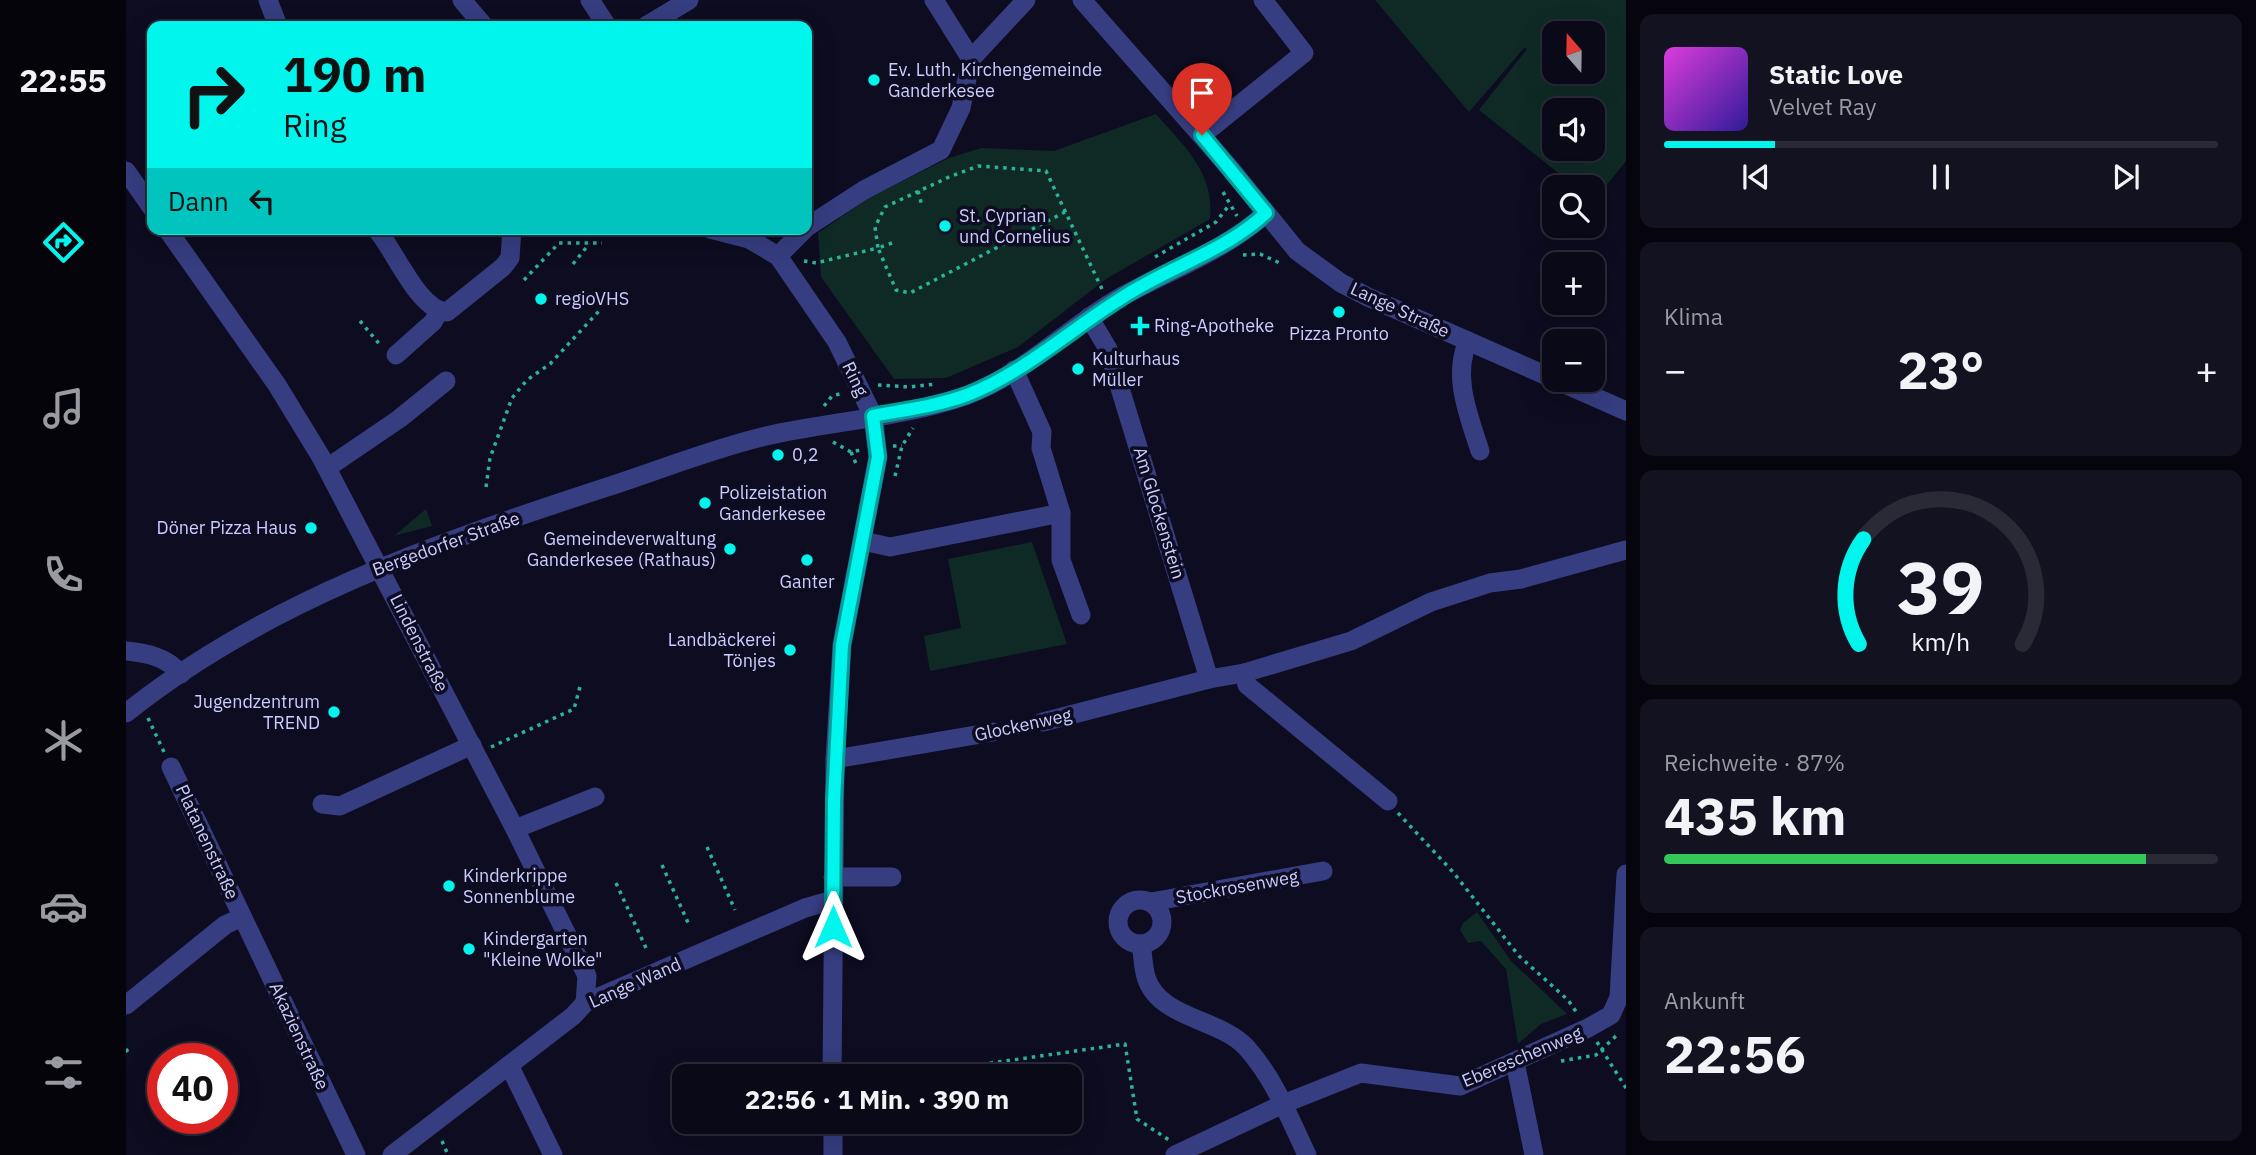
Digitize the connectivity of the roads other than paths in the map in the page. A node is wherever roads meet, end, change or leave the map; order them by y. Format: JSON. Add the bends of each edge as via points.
{"nodes":[{"id":1,"x":268,"y":0,"type":"edge"},
{"id":2,"x":461,"y":0,"type":"edge"},
{"id":3,"x":590,"y":0,"type":"edge"},
{"id":4,"x":689,"y":0,"type":"edge"},
{"id":5,"x":934,"y":0,"type":"edge"},
{"id":6,"x":1026,"y":0,"type":"edge"},
{"id":7,"x":1082,"y":0,"type":"edge"},
{"id":8,"x":1264,"y":0,"type":"edge"},
{"id":9,"x":276,"y":21,"type":"edge"},
{"id":10,"x":480,"y":21,"type":"edge"},
{"id":11,"x":604,"y":21,"type":"edge"},
{"id":12,"x":654,"y":21,"type":"edge"},
{"id":13,"x":971,"y":58,"type":"junction"},
{"id":14,"x":1202,"y":135,"type":"junction"},
{"id":15,"x":126,"y":171,"type":"edge"},
{"id":16,"x":147,"y":201,"type":"edge"},
{"id":17,"x":1266,"y":213,"type":"junction"},
{"id":18,"x":812,"y":224,"type":"edge"},
{"id":19,"x":171,"y":235,"type":"edge"},
{"id":20,"x":381,"y":235,"type":"edge"},
{"id":21,"x":512,"y":235,"type":"edge"},
{"id":22,"x":733,"y":235,"type":"edge"},
{"id":23,"x":799,"y":235,"type":"edge"},
{"id":24,"x":778,"y":256,"type":"junction"},
{"id":25,"x":439,"y":311,"type":"junction"},
{"id":26,"x":1089,"y":317,"type":"junction"},
{"id":27,"x":1468,"y":341,"type":"junction"},
{"id":28,"x":396,"y":355,"type":"road end"},
{"id":29,"x":1014,"y":370,"type":"junction"},
{"id":30,"x":1542,"y":373,"type":"edge"},
{"id":31,"x":446,"y":381,"type":"dead end"},
{"id":32,"x":1584,"y":392,"type":"edge"},
{"id":33,"x":1626,"y":411,"type":"edge"},
{"id":34,"x":873,"y":416,"type":"junction"},
{"id":35,"x":1480,"y":451,"type":"dead end"},
{"id":36,"x":327,"y":468,"type":"junction"},
{"id":37,"x":1060,"y":513,"type":"junction"},
{"id":38,"x":863,"y":541,"type":"junction"},
{"id":39,"x":1626,"y":550,"type":"edge"},
{"id":40,"x":380,"y":567,"type":"junction"},
{"id":41,"x":1081,"y":615,"type":"dead end"},
{"id":42,"x":126,"y":651,"type":"edge"},
{"id":43,"x":1244,"y":673,"type":"junction"},
{"id":44,"x":181,"y":674,"type":"junction"},
{"id":45,"x":1209,"y":679,"type":"junction"},
{"id":46,"x":126,"y":713,"type":"edge"},
{"id":47,"x":1043,"y":722,"type":"road end"},
{"id":48,"x":993,"y":732,"type":"road end"},
{"id":49,"x":474,"y":749,"type":"junction"},
{"id":50,"x":835,"y":759,"type":"junction"},
{"id":51,"x":171,"y":767,"type":"road end"},
{"id":52,"x":595,"y":797,"type":"dead end"},
{"id":53,"x":1388,"y":801,"type":"road end"},
{"id":54,"x":322,"y":804,"type":"dead end"},
{"id":55,"x":515,"y":829,"type":"junction"},
{"id":56,"x":1324,"y":871,"type":"dead end"},
{"id":57,"x":1626,"y":874,"type":"edge"},
{"id":58,"x":833,"y":877,"type":"junction"},
{"id":59,"x":892,"y":877,"type":"dead end"},
{"id":60,"x":833,"y":900,"type":"junction"},
{"id":61,"x":1151,"y":902,"type":"junction"},
{"id":62,"x":242,"y":917,"type":"junction"},
{"id":63,"x":1141,"y":944,"type":"junction"},
{"id":64,"x":1622,"y":997,"type":"edge"},
{"id":65,"x":585,"y":1003,"type":"junction"},
{"id":66,"x":126,"y":1005,"type":"edge"},
{"id":67,"x":1515,"y":1062,"type":"junction"},
{"id":68,"x":832,"y":1064,"type":"edge"},
{"id":69,"x":509,"y":1065,"type":"junction"},
{"id":70,"x":1283,"y":1104,"type":"junction"},
{"id":71,"x":833,"y":1134,"type":"edge"},
{"id":72,"x":356,"y":1155,"type":"edge"},
{"id":73,"x":393,"y":1155,"type":"edge"},
{"id":74,"x":552,"y":1155,"type":"edge"},
{"id":75,"x":833,"y":1155,"type":"edge"},
{"id":76,"x":1176,"y":1155,"type":"edge"},
{"id":77,"x":1307,"y":1155,"type":"edge"},
{"id":78,"x":1534,"y":1155,"type":"edge"}],
"edges":[{"from":1,"to":9,"type":"street"},
{"from":2,"to":10,"type":"street"},
{"from":3,"to":11,"type":"street"},
{"from":4,"to":12,"type":"street"},
{"from":5,"to":13,"type":"street"},
{"from":6,"to":13,"type":"street"},
{"from":7,"to":14,"type":"street"},
{"from":8,"to":14,"type":"street","via":[[1304,53]]},
{"from":13,"to":18,"type":"street","via":[[961,108],[941,150],[864,190]]},
{"from":14,"to":17,"type":"street"},
{"from":15,"to":16,"type":"street"},
{"from":17,"to":26,"type":"street","name":"Ring","via":[[1238,237]]},
{"from":17,"to":27,"type":"street","name":"Lange Straße","via":[[1297,251],[1340,283]]},
{"from":19,"to":36,"type":"street","name":"Lindenstraße","via":[[277,385]]},
{"from":20,"to":25,"type":"street","via":[[413,285]]},
{"from":21,"to":25,"type":"street","via":[[510,258],[503,267],[455,307]]},
{"from":22,"to":24,"type":"street"},
{"from":23,"to":24,"type":"street"},
{"from":24,"to":34,"type":"street","name":"Ring","via":[[837,342]]},
{"from":25,"to":28,"type":"street","via":[[433,323]]},
{"from":26,"to":29,"type":"street","name":"Ring"},
{"from":26,"to":45,"type":"street","name":"Am Glockenstein","via":[[1108,349]]},
{"from":27,"to":30,"type":"street","name":"Lange Straße"},
{"from":27,"to":35,"type":"street","via":[[1460,359],[1464,401]]},
{"from":29,"to":34,"type":"street","name":"Ring","via":[[967,395]]},
{"from":29,"to":37,"type":"street","via":[[1042,432],[1041,448]]},
{"from":31,"to":36,"type":"street"},
{"from":32,"to":33,"type":"street","name":"Lange Straße"},
{"from":34,"to":38,"type":"street","via":[[878,457]]},
{"from":34,"to":40,"type":"street","name":"Bergedorfer Straße","via":[[746,442]]},
{"from":36,"to":40,"type":"street","name":"Lindenstraße"},
{"from":37,"to":38,"type":"street","via":[[890,547]]},
{"from":37,"to":41,"type":"street","via":[[1061,560]]},
{"from":38,"to":50,"type":"street","via":[[842,645]]},
{"from":39,"to":43,"type":"street","via":[[1490,583],[1431,602],[1351,641]]},
{"from":40,"to":44,"type":"street","name":"Bergedorfer Straße","via":[[304,600]]},
{"from":40,"to":49,"type":"street","name":"Lindenstraße"},
{"from":42,"to":44,"type":"street","via":[[150,653]]},
{"from":43,"to":45,"type":"street"},
{"from":43,"to":53,"type":"street","via":[[1247,685]]},
{"from":44,"to":46,"type":"street","name":"Bergedorfer Straße"},
{"from":45,"to":47,"type":"street","name":"Glockenweg"},
{"from":48,"to":50,"type":"street","name":"Glockenweg"},
{"from":49,"to":54,"type":"street","via":[[340,806]]},
{"from":49,"to":55,"type":"street","name":"Lindenstraße"},
{"from":50,"to":58,"type":"street"},
{"from":51,"to":62,"type":"street","name":"Platanenstraße"},
{"from":52,"to":55,"type":"street"},
{"from":55,"to":65,"type":"street","name":"Lindenstraße","via":[[587,976]]},
{"from":56,"to":61,"type":"street","name":"Stockrosenweg"},
{"from":57,"to":64,"type":"street"},
{"from":58,"to":59,"type":"street"},
{"from":58,"to":60,"type":"street"},
{"from":60,"to":65,"type":"street","name":"Lange Wand"},
{"from":60,"to":68,"type":"street"},
{"from":61,"to":63,"type":"street","name":"Stockrosenweg","via":[[1161,913],[1162,927],[1155,939]]},
{"from":61,"to":63,"type":"street","name":"Stockrosenweg","via":[[1129,903],[1118,921],[1122,935]]},
{"from":62,"to":66,"type":"street","via":[[225,925]]},
{"from":62,"to":72,"type":"street","name":"Akazienstraße"},
{"from":63,"to":70,"type":"street","via":[[1146,976],[1165,1003],[1244,1044]]},
{"from":64,"to":67,"type":"street","name":"Ebereschenweg","via":[[1611,1015]]},
{"from":65,"to":69,"type":"street","name":"Lange Wand"},
{"from":67,"to":70,"type":"street","name":"Ebereschenweg","via":[[1460,1086],[1361,1073]]},
{"from":67,"to":78,"type":"street"},
{"from":69,"to":73,"type":"street","name":"Lange Wand"},
{"from":69,"to":74,"type":"street"},
{"from":70,"to":76,"type":"street","name":"Ebereschenweg"},
{"from":70,"to":77,"type":"street"},
{"from":71,"to":75,"type":"street"}]}
